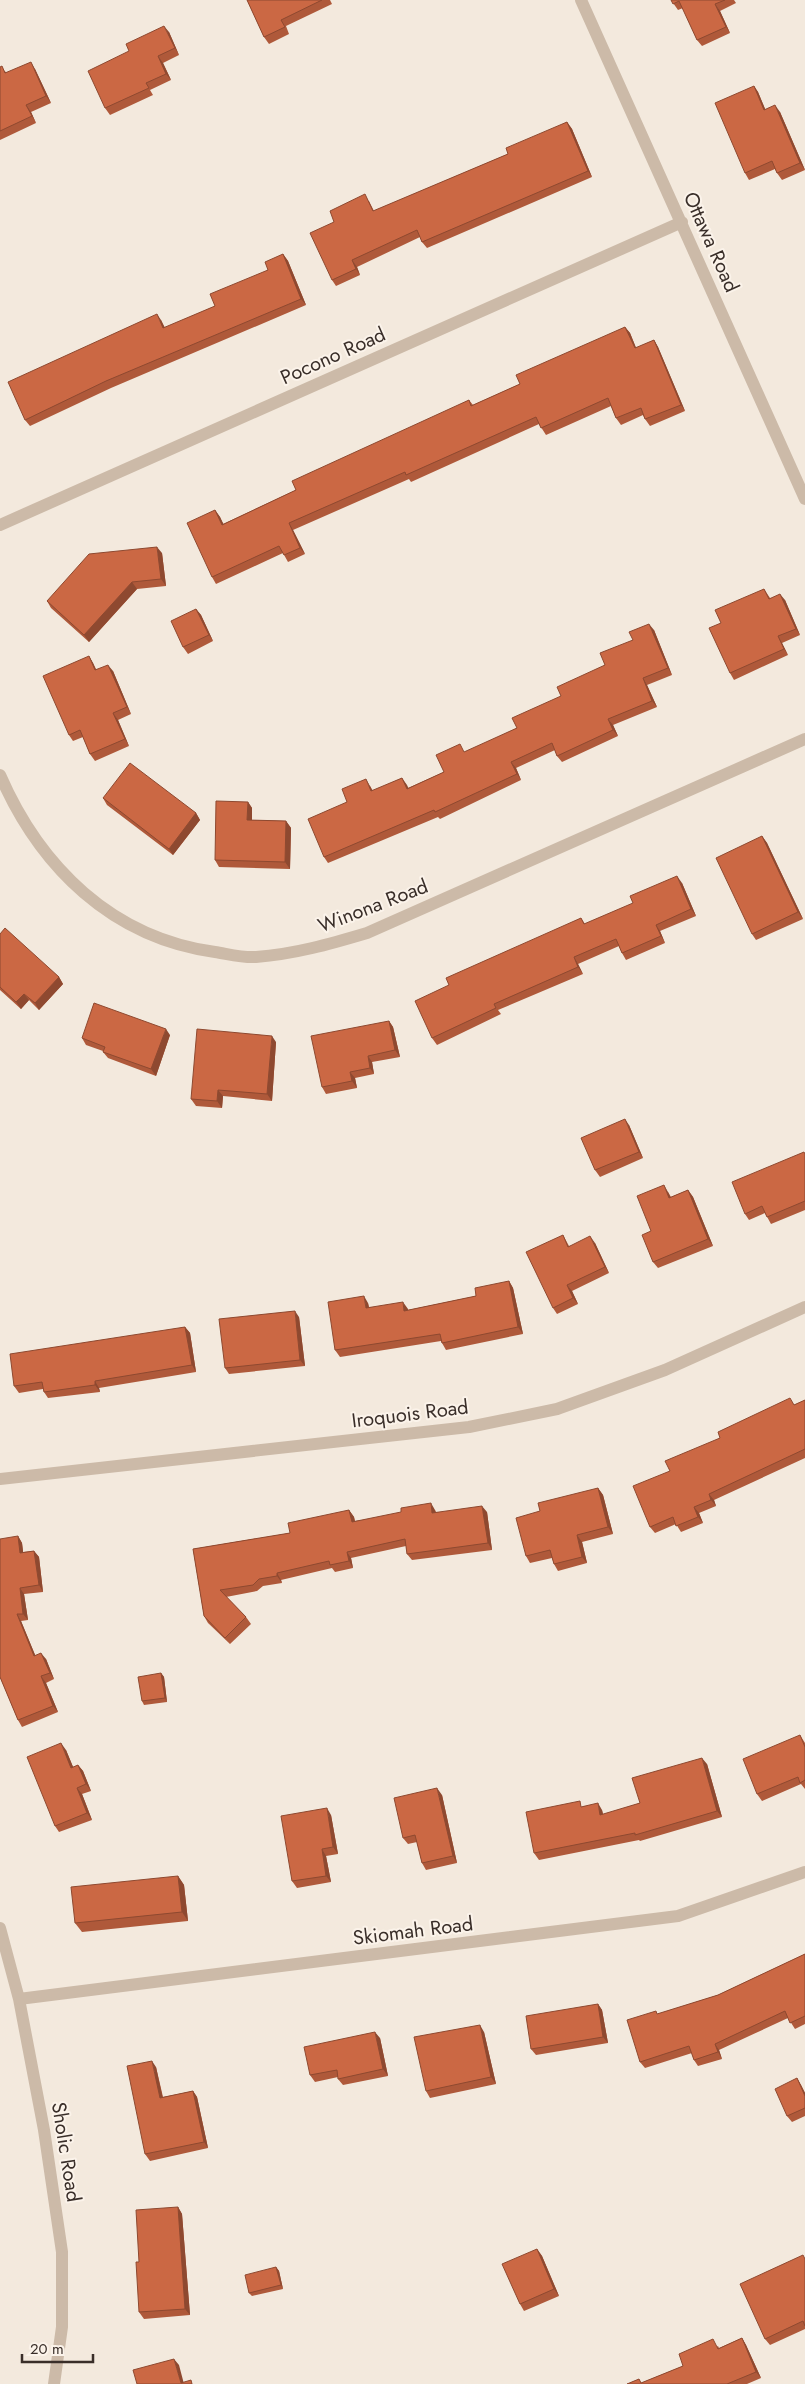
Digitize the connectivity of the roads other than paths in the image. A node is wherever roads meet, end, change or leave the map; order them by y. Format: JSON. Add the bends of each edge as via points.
{"nodes":[{"id":1,"x":582,"y":0,"type":"edge"},
{"id":2,"x":682,"y":222,"type":"junction"},
{"id":3,"x":805,"y":499,"type":"edge"},
{"id":4,"x":0,"y":526,"type":"edge"},
{"id":5,"x":805,"y":739,"type":"edge"},
{"id":6,"x":0,"y":775,"type":"edge"},
{"id":7,"x":805,"y":1307,"type":"edge"},
{"id":8,"x":0,"y":1479,"type":"edge"},
{"id":9,"x":805,"y":1872,"type":"edge"},
{"id":10,"x":0,"y":1928,"type":"edge"},
{"id":11,"x":19,"y":1999,"type":"junction"},
{"id":12,"x":54,"y":2384,"type":"edge"}],
"edges":[{"from":1,"to":2,"type":"street","name":"Ottawa Road"},
{"from":2,"to":3,"type":"street","name":"Ottawa Road"},
{"from":2,"to":4,"type":"street","name":"Pocono Road"},
{"from":5,"to":6,"type":"street","name":"Winona Road","via":[[367,933],[313,950],[254,958],[200,950],[149,935],[105,909],[70,881],[40,848]]},
{"from":7,"to":8,"type":"street","name":"Iroquois Road","via":[[665,1370],[557,1409],[469,1427]]},
{"from":9,"to":11,"type":"street","name":"Skiomah Road","via":[[678,1916]]},
{"from":10,"to":11,"type":"street","name":"Sholic Road"},
{"from":11,"to":12,"type":"street","name":"Sholic Road","via":[[44,2130],[62,2252],[62,2327]]}]}
